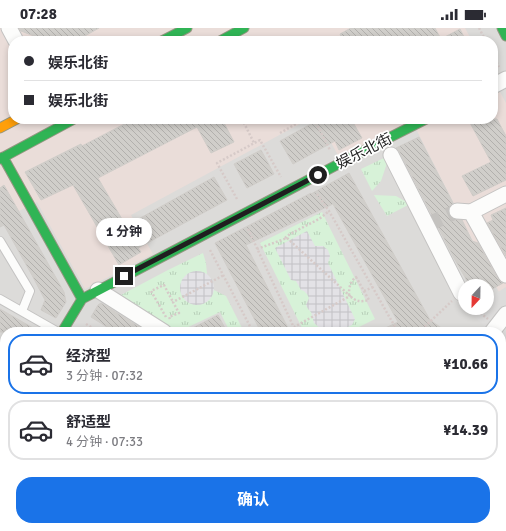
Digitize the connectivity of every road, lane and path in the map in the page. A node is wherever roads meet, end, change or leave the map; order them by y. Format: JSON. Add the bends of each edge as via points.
{"nodes":[{"id":1,"x":187,"y":28,"type":"edge"},
{"id":2,"x":244,"y":28,"type":"edge"},
{"id":3,"x":502,"y":28,"type":"edge"},
{"id":4,"x":172,"y":36,"type":"edge"},
{"id":5,"x":229,"y":36,"type":"edge"},
{"id":6,"x":506,"y":36,"type":"edge"},
{"id":7,"x":65,"y":124,"type":"edge"},
{"id":8,"x":244,"y":124,"type":"edge"},
{"id":9,"x":296,"y":124,"type":"edge"},
{"id":10,"x":317,"y":124,"type":"edge"},
{"id":11,"x":416,"y":124,"type":"edge"},
{"id":12,"x":280,"y":133,"type":"dead end"},
{"id":13,"x":254,"y":143,"type":"junction"},
{"id":14,"x":391,"y":154,"type":"dead end"},
{"id":15,"x":2,"y":158,"type":"edge"},
{"id":16,"x":337,"y":164,"type":"junction"},
{"id":17,"x":308,"y":180,"type":"junction"},
{"id":18,"x":288,"y":190,"type":"junction"},
{"id":19,"x":506,"y":194,"type":"edge"},
{"id":20,"x":329,"y":211,"type":"junction"},
{"id":21,"x":244,"y":213,"type":"junction"},
{"id":22,"x":250,"y":234,"type":"dead end"},
{"id":23,"x":203,"y":235,"type":"junction"},
{"id":24,"x":283,"y":240,"type":"junction"},
{"id":25,"x":0,"y":241,"type":"edge"},
{"id":26,"x":257,"y":249,"type":"junction"},
{"id":27,"x":506,"y":274,"type":"edge"},
{"id":28,"x":224,"y":275,"type":"junction"},
{"id":29,"x":373,"y":287,"type":"junction"},
{"id":30,"x":98,"y":290,"type":"junction"},
{"id":31,"x":364,"y":291,"type":"junction"},
{"id":32,"x":350,"y":296,"type":"junction"},
{"id":33,"x":458,"y":296,"type":"joint"},
{"id":34,"x":0,"y":299,"type":"edge"},
{"id":35,"x":82,"y":299,"type":"junction"},
{"id":36,"x":174,"y":302,"type":"junction"},
{"id":37,"x":22,"y":311,"type":"junction"},
{"id":38,"x":506,"y":314,"type":"edge"},
{"id":39,"x":170,"y":317,"type":"junction"},
{"id":40,"x":49,"y":327,"type":"edge"},
{"id":41,"x":65,"y":327,"type":"edge"},
{"id":42,"x":168,"y":327,"type":"edge"},
{"id":43,"x":250,"y":327,"type":"edge"},
{"id":44,"x":294,"y":327,"type":"joint"},
{"id":45,"x":395,"y":327,"type":"edge"},
{"id":46,"x":424,"y":327,"type":"edge"},
{"id":47,"x":496,"y":327,"type":"edge"}],
"edges":[{"from":1,"to":4,"type":"street"},
{"from":2,"to":5,"type":"street"},
{"from":3,"to":6,"type":"street"},
{"from":7,"to":15,"type":"street"},
{"from":8,"to":13,"type":"path"},
{"from":9,"to":12,"type":"path"},
{"from":10,"to":16,"type":"path"},
{"from":11,"to":16,"type":"street","name":"娱乐北街"},
{"from":13,"to":18,"type":"path","via":[[260,140]]},
{"from":13,"to":21,"type":"path","via":[[217,163]]},
{"from":14,"to":33,"type":"street"},
{"from":15,"to":35,"type":"street"},
{"from":16,"to":17,"type":"street","name":"娱乐北街"},
{"from":17,"to":18,"type":"street","name":"娱乐北街"},
{"from":17,"to":20,"type":"path"},
{"from":18,"to":21,"type":"street","name":"娱乐北街"},
{"from":19,"to":27,"type":"street","via":[[464,211]]},
{"from":20,"to":24,"type":"path","via":[[319,220]]},
{"from":20,"to":29,"type":"path"},
{"from":21,"to":23,"type":"street","name":"娱乐北街"},
{"from":22,"to":26,"type":"path"},
{"from":23,"to":28,"type":"path"},
{"from":23,"to":30,"type":"street","name":"娱乐北街"},
{"from":24,"to":26,"type":"path"},
{"from":24,"to":32,"type":"path","via":[[287,238]]},
{"from":25,"to":37,"type":"lane","via":[[30,292]]},
{"from":26,"to":44,"type":"path"},
{"from":28,"to":36,"type":"path"},
{"from":28,"to":43,"type":"path"},
{"from":29,"to":31,"type":"path"},
{"from":29,"to":45,"type":"path"},
{"from":30,"to":35,"type":"street","name":"娱乐北街"},
{"from":30,"to":42,"type":"street"},
{"from":31,"to":32,"type":"path","via":[[369,300],[362,302]]},
{"from":31,"to":32,"type":"path","via":[[356,277],[349,288]]},
{"from":32,"to":44,"type":"path"},
{"from":33,"to":46,"type":"path"},
{"from":34,"to":37,"type":"lane"},
{"from":35,"to":41,"type":"street","name":"娱乐北街"},
{"from":36,"to":39,"type":"path","via":[[179,313]]},
{"from":36,"to":39,"type":"path","via":[[164,285],[151,291],[166,317]]},
{"from":37,"to":40,"type":"lane"},
{"from":38,"to":47,"type":"street"},
{"from":39,"to":42,"type":"path"}]}
